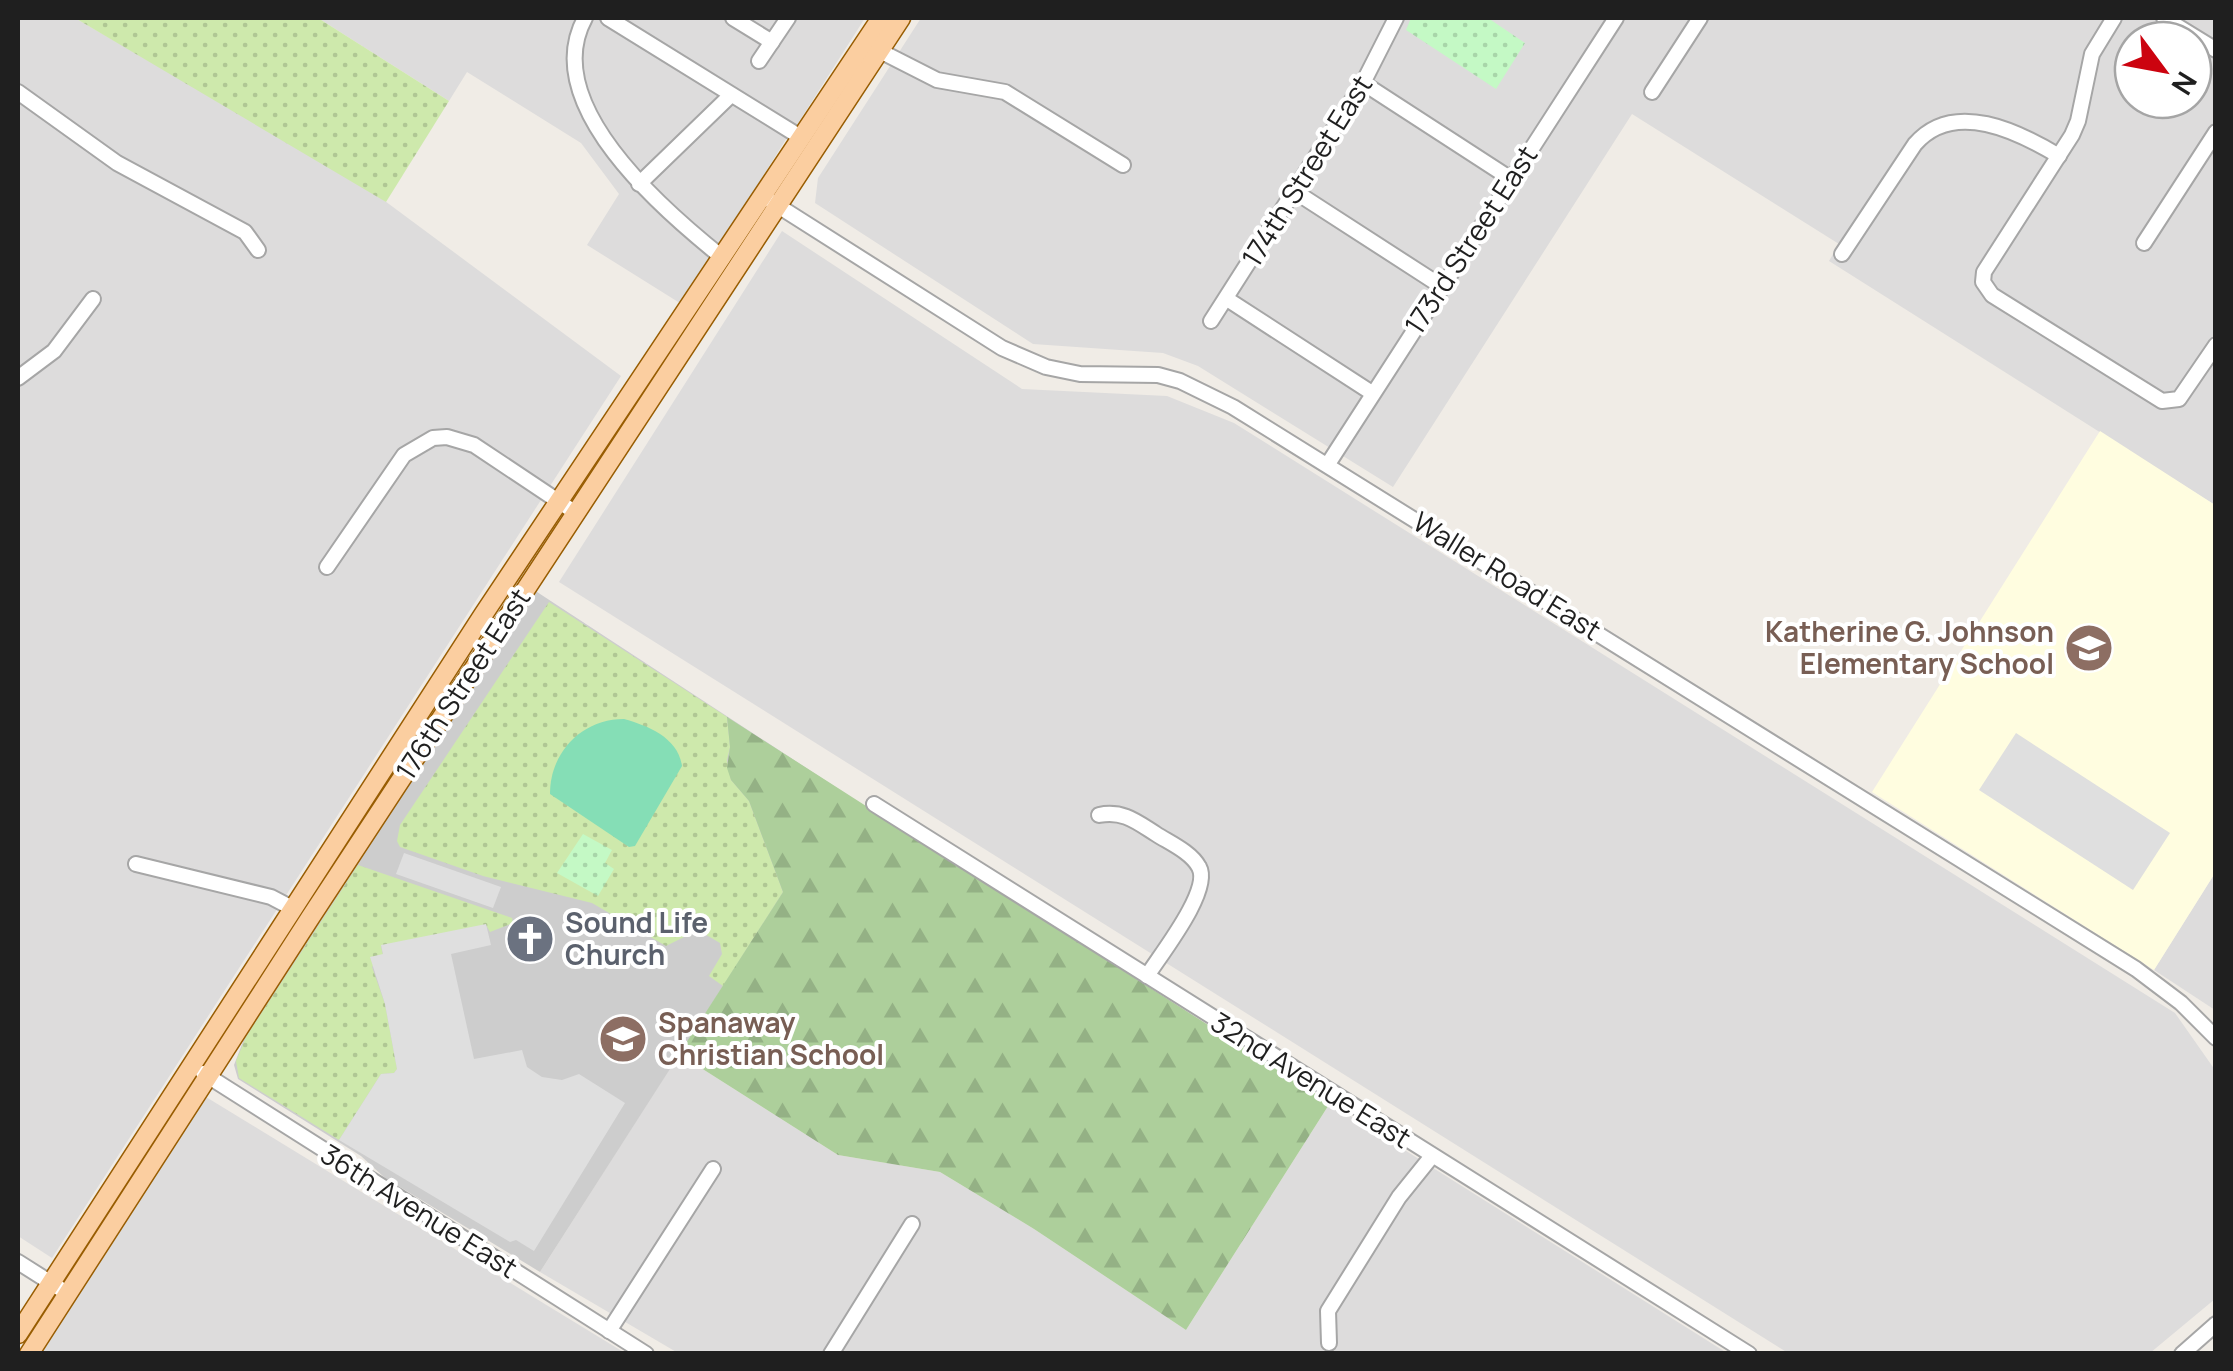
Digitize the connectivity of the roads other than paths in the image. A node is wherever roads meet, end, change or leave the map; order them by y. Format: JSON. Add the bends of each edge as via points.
{"nodes":[{"id":1,"x":585,"y":18,"type":"edge"},
{"id":2,"x":608,"y":18,"type":"edge"},
{"id":3,"x":733,"y":18,"type":"edge"},
{"id":4,"x":788,"y":18,"type":"edge"},
{"id":5,"x":881,"y":18,"type":"edge"},
{"id":6,"x":901,"y":18,"type":"edge"},
{"id":7,"x":1396,"y":18,"type":"edge"},
{"id":8,"x":1616,"y":18,"type":"edge"},
{"id":9,"x":1700,"y":18,"type":"edge"},
{"id":10,"x":2114,"y":18,"type":"edge"},
{"id":11,"x":2164,"y":18,"type":"edge"},
{"id":12,"x":772,"y":42,"type":"junction"},
{"id":13,"x":2216,"y":50,"type":"edge"},
{"id":14,"x":880,"y":51,"type":"junction"},
{"id":15,"x":759,"y":62,"type":"dead end"},
{"id":16,"x":1362,"y":82,"type":"junction"},
{"id":17,"x":18,"y":92,"type":"edge"},
{"id":18,"x":1652,"y":92,"type":"dead end"},
{"id":19,"x":731,"y":95,"type":"junction"},
{"id":20,"x":2216,"y":132,"type":"edge"},
{"id":21,"x":802,"y":138,"type":"junction"},
{"id":22,"x":2059,"y":156,"type":"junction"},
{"id":23,"x":1123,"y":165,"type":"dead end"},
{"id":24,"x":1511,"y":179,"type":"junction"},
{"id":25,"x":639,"y":184,"type":"junction"},
{"id":26,"x":1294,"y":190,"type":"junction"},
{"id":27,"x":771,"y":202,"type":"junction"},
{"id":28,"x":2144,"y":243,"type":"dead end"},
{"id":29,"x":258,"y":250,"type":"dead end"},
{"id":30,"x":1842,"y":254,"type":"dead end"},
{"id":31,"x":723,"y":258,"type":"junction"},
{"id":32,"x":1442,"y":286,"type":"junction"},
{"id":33,"x":93,"y":299,"type":"dead end"},
{"id":34,"x":1227,"y":299,"type":"junction"},
{"id":35,"x":1211,"y":320,"type":"dead end"},
{"id":36,"x":2216,"y":345,"type":"edge"},
{"id":37,"x":18,"y":378,"type":"edge"},
{"id":38,"x":1372,"y":393,"type":"junction"},
{"id":39,"x":1328,"y":464,"type":"junction"},
{"id":40,"x":568,"y":508,"type":"junction"},
{"id":41,"x":327,"y":567,"type":"dead end"},
{"id":42,"x":874,"y":804,"type":"dead end"},
{"id":43,"x":1100,"y":815,"type":"dead end"},
{"id":44,"x":136,"y":864,"type":"dead end"},
{"id":45,"x":292,"y":908,"type":"junction"},
{"id":46,"x":1147,"y":976,"type":"junction"},
{"id":47,"x":2216,"y":1038,"type":"edge"},
{"id":48,"x":200,"y":1071,"type":"junction"},
{"id":49,"x":1432,"y":1156,"type":"junction"},
{"id":50,"x":712,"y":1169,"type":"dead end"},
{"id":51,"x":912,"y":1224,"type":"dead end"},
{"id":52,"x":18,"y":1262,"type":"edge"},
{"id":53,"x":50,"y":1282,"type":"junction"},
{"id":54,"x":67,"y":1293,"type":"junction"},
{"id":55,"x":2216,"y":1324,"type":"edge"},
{"id":56,"x":610,"y":1331,"type":"junction"},
{"id":57,"x":18,"y":1334,"type":"edge"},
{"id":58,"x":1329,"y":1343,"type":"dead end"},
{"id":59,"x":29,"y":1354,"type":"edge"},
{"id":60,"x":646,"y":1354,"type":"edge"},
{"id":61,"x":831,"y":1354,"type":"edge"},
{"id":62,"x":1749,"y":1354,"type":"edge"},
{"id":63,"x":2182,"y":1354,"type":"edge"}],
"edges":[{"from":1,"to":25,"type":"street","via":[[574,48],[579,80],[609,144]]},
{"from":2,"to":19,"type":"street"},
{"from":3,"to":12,"type":"street"},
{"from":4,"to":12,"type":"street"},
{"from":5,"to":21,"type":"main road","name":"176th Street East"},
{"from":6,"to":14,"type":"main road","name":"176th Street East"},
{"from":7,"to":16,"type":"street","name":"174th Street East"},
{"from":8,"to":24,"type":"street","name":"173rd Street East"},
{"from":9,"to":18,"type":"street"},
{"from":10,"to":22,"type":"street","via":[[2092,54],[2078,121]]},
{"from":11,"to":13,"type":"street"},
{"from":12,"to":15,"type":"street"},
{"from":14,"to":23,"type":"street","via":[[937,80],[1005,92]]},
{"from":14,"to":27,"type":"main road","name":"176th Street East"},
{"from":16,"to":24,"type":"street"},
{"from":16,"to":26,"type":"street","name":"174th Street East"},
{"from":17,"to":29,"type":"street","via":[[117,164],[246,232]]},
{"from":19,"to":21,"type":"street"},
{"from":19,"to":25,"type":"street"},
{"from":20,"to":28,"type":"street"},
{"from":21,"to":27,"type":"main road","name":"176th Street East"},
{"from":22,"to":30,"type":"street","via":[[1998,126],[1957,123],[1932,130],[1915,144]]},
{"from":22,"to":36,"type":"street","via":[[1984,272],[1992,295],[2153,397],[2172,400],[2185,392]]},
{"from":24,"to":32,"type":"street","name":"173rd Street East"},
{"from":25,"to":31,"type":"street"},
{"from":26,"to":32,"type":"street"},
{"from":26,"to":34,"type":"street","name":"174th Street East"},
{"from":27,"to":31,"type":"main road","name":"176th Street East"},
{"from":27,"to":39,"type":"street","name":"Waller Road East","via":[[1030,362],[1080,374],[1180,381]]},
{"from":27,"to":40,"type":"main road","name":"176th Street East"},
{"from":31,"to":40,"type":"main road","name":"176th Street East"},
{"from":32,"to":38,"type":"street","name":"173rd Street East"},
{"from":33,"to":37,"type":"street","via":[[66,338]]},
{"from":34,"to":35,"type":"street","name":"174th Street East"},
{"from":34,"to":38,"type":"street"},
{"from":38,"to":39,"type":"street","name":"173rd Street East"},
{"from":39,"to":47,"type":"street","name":"Waller Road East","via":[[2136,969]]},
{"from":40,"to":41,"type":"street","via":[[474,445],[446,436],[427,440],[404,455]]},
{"from":40,"to":45,"type":"main road","name":"176th Street East","via":[[483,614]]},
{"from":40,"to":48,"type":"main road","name":"176th Street East"},
{"from":42,"to":46,"type":"street","name":"32nd Avenue East"},
{"from":43,"to":46,"type":"street","via":[[1130,818],[1187,854],[1203,877]]},
{"from":44,"to":45,"type":"street"},
{"from":45,"to":48,"type":"main road","name":"176th Street East"},
{"from":46,"to":49,"type":"street","name":"32nd Avenue East"},
{"from":48,"to":53,"type":"main road","name":"176th Street East"},
{"from":48,"to":54,"type":"main road","name":"176th Street East"},
{"from":48,"to":56,"type":"street","name":"36th Avenue East"},
{"from":49,"to":58,"type":"street","via":[[1398,1197],[1328,1311]]},
{"from":49,"to":62,"type":"street","name":"32nd Avenue East"},
{"from":50,"to":56,"type":"street"},
{"from":51,"to":61,"type":"street"},
{"from":52,"to":53,"type":"street"},
{"from":53,"to":54,"type":"street"},
{"from":53,"to":57,"type":"main road","name":"176th Street East"},
{"from":54,"to":59,"type":"main road","name":"176th Street East"},
{"from":55,"to":63,"type":"street"},
{"from":56,"to":60,"type":"street","name":"36th Avenue East"}]}
